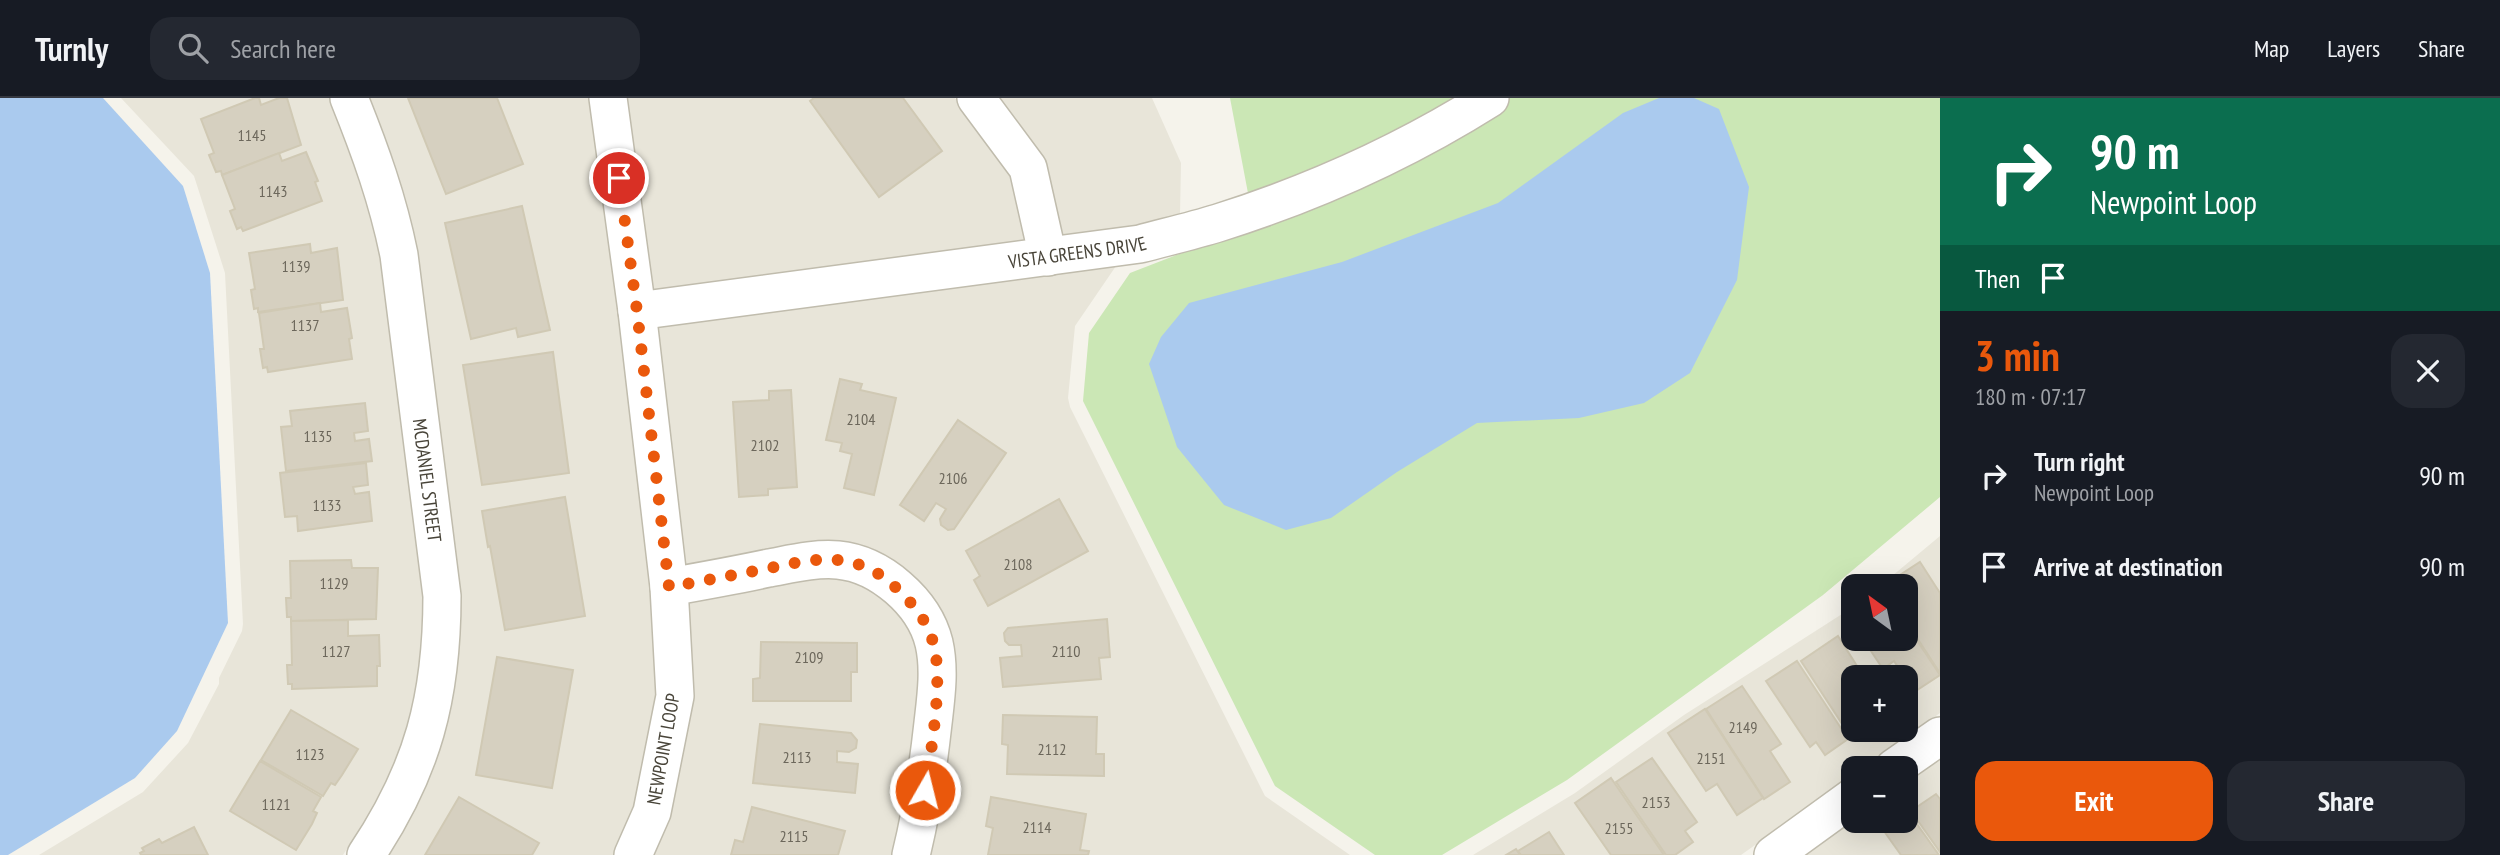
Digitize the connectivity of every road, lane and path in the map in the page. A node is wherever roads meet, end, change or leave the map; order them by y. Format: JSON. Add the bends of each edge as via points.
{"nodes":[{"id":1,"x":349,"y":98,"type":"edge"},
{"id":2,"x":608,"y":98,"type":"edge"},
{"id":3,"x":976,"y":98,"type":"edge"},
{"id":4,"x":1490,"y":98,"type":"edge"},
{"id":5,"x":1048,"y":257,"type":"junction"},
{"id":6,"x":637,"y":311,"type":"junction"},
{"id":7,"x":669,"y":587,"type":"junction"},
{"id":8,"x":1940,"y":736,"type":"edge"},
{"id":9,"x":1911,"y":756,"type":"edge"},
{"id":10,"x":1841,"y":806,"type":"edge"},
{"id":11,"x":366,"y":855,"type":"edge"},
{"id":12,"x":633,"y":855,"type":"edge"},
{"id":13,"x":911,"y":855,"type":"edge"},
{"id":14,"x":1773,"y":855,"type":"edge"}],
"edges":[{"from":1,"to":11,"type":"street","name":"MCDANIEL STREET","via":[[378,172],[399,255],[442,596],[442,644],[430,721],[398,804]]},
{"from":2,"to":6,"type":"street","name":"NEWPOINT LOOP"},
{"from":3,"to":5,"type":"street","via":[[1028,168]]},
{"from":4,"to":5,"type":"street","name":"VISTA GREENS DRIVE","via":[[1441,129],[1313,189],[1217,224],[1140,244]]},
{"from":5,"to":6,"type":"street","name":"VISTA GREENS DRIVE"},
{"from":6,"to":7,"type":"street","name":"NEWPOINT LOOP"},
{"from":7,"to":12,"type":"street","name":"NEWPOINT LOOP","via":[[675,696],[652,812]]},
{"from":7,"to":13,"type":"street","via":[[806,561],[838,560],[867,567],[908,598],[934,642],[937,668],[928,771]]},
{"from":8,"to":9,"type":"street"},
{"from":10,"to":14,"type":"street"}]}
